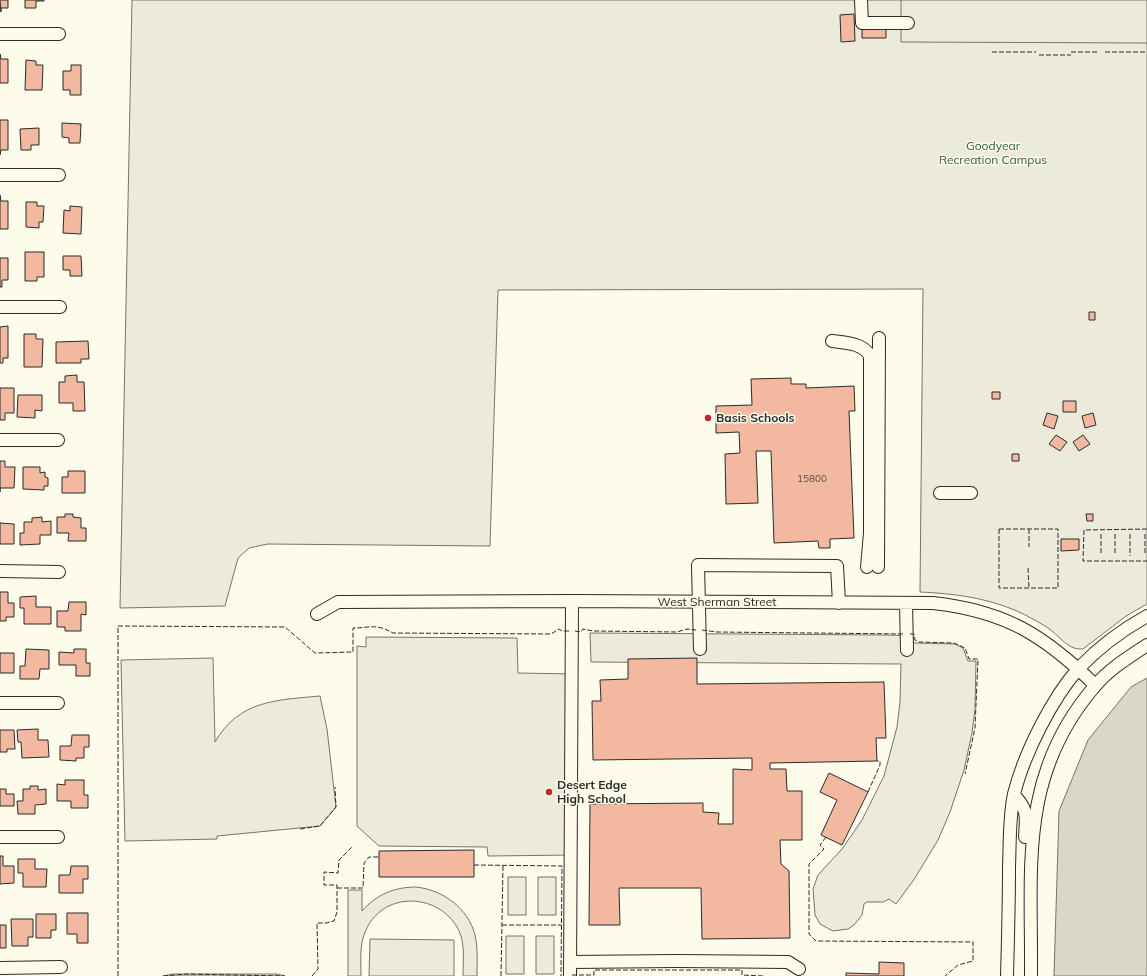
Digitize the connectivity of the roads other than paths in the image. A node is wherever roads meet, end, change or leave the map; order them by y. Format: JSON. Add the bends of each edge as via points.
{"nodes":[{"id":1,"x":861,"y":0,"type":"edge"},
{"id":2,"x":908,"y":23,"type":"dead end"},
{"id":3,"x":0,"y":34,"type":"edge"},
{"id":4,"x":60,"y":34,"type":"dead end"},
{"id":5,"x":0,"y":175,"type":"edge"},
{"id":6,"x":59,"y":175,"type":"dead end"},
{"id":7,"x":0,"y":307,"type":"edge"},
{"id":8,"x":60,"y":307,"type":"dead end"},
{"id":9,"x":879,"y":338,"type":"dead end"},
{"id":10,"x":832,"y":341,"type":"dead end"},
{"id":11,"x":0,"y":440,"type":"edge"},
{"id":12,"x":58,"y":440,"type":"dead end"},
{"id":13,"x":940,"y":493,"type":"dead end"},
{"id":14,"x":972,"y":493,"type":"dead end"},
{"id":15,"x":0,"y":571,"type":"edge"},
{"id":16,"x":59,"y":572,"type":"dead end"},
{"id":17,"x":572,"y":601,"type":"junction"},
{"id":18,"x":699,"y":602,"type":"junction"},
{"id":19,"x":839,"y":603,"type":"junction"},
{"id":20,"x":906,"y":603,"type":"junction"},
{"id":21,"x":317,"y":614,"type":"dead end"},
{"id":22,"x":1147,"y":616,"type":"edge"},
{"id":23,"x":1147,"y":645,"type":"edge"},
{"id":24,"x":700,"y":649,"type":"dead end"},
{"id":25,"x":907,"y":650,"type":"dead end"},
{"id":26,"x":1078,"y":669,"type":"junction"},
{"id":27,"x":1095,"y":685,"type":"junction"},
{"id":28,"x":0,"y":703,"type":"edge"},
{"id":29,"x":58,"y":703,"type":"dead end"},
{"id":30,"x":1014,"y":794,"type":"junction"},
{"id":31,"x":0,"y":837,"type":"edge"},
{"id":32,"x":58,"y":837,"type":"dead end"},
{"id":33,"x":1032,"y":878,"type":"junction"},
{"id":34,"x":570,"y":962,"type":"junction"},
{"id":35,"x":60,"y":967,"type":"dead end"},
{"id":36,"x":0,"y":968,"type":"edge"},
{"id":37,"x":798,"y":969,"type":"dead end"},
{"id":38,"x":15,"y":972,"type":"edge"},
{"id":39,"x":570,"y":976,"type":"edge"},
{"id":40,"x":1007,"y":976,"type":"edge"},
{"id":41,"x":1031,"y":976,"type":"edge"}],
"edges":[{"from":1,"to":2,"type":"street","via":[[862,23]]},
{"from":3,"to":4,"type":"street"},
{"from":5,"to":6,"type":"street"},
{"from":7,"to":8,"type":"street"},
{"from":9,"to":10,"type":"street","via":[[873,567],[870,533],[870,356],[859,346]]},
{"from":11,"to":12,"type":"street"},
{"from":13,"to":14,"type":"street"},
{"from":15,"to":16,"type":"street"},
{"from":17,"to":18,"type":"street","name":"West Sherman Street"},
{"from":17,"to":21,"type":"street","name":"West Sherman Street","via":[[338,602]]},
{"from":17,"to":34,"type":"street"},
{"from":18,"to":19,"type":"street","name":"West Sherman Street"},
{"from":18,"to":19,"type":"street","via":[[698,565],[720,565],[837,566]]},
{"from":18,"to":24,"type":"street"},
{"from":19,"to":20,"type":"street","name":"West Sherman Street"},
{"from":20,"to":25,"type":"street"},
{"from":20,"to":26,"type":"street","name":"West Sherman Street","via":[[958,606],[1008,620],[1039,638]]},
{"from":22,"to":26,"type":"street","via":[[1098,650]]},
{"from":23,"to":27,"type":"street"},
{"from":26,"to":27,"type":"street","name":"West Sherman Street"},
{"from":26,"to":30,"type":"street","via":[[1052,706],[1038,732]]},
{"from":27,"to":33,"type":"street","via":[[1052,751],[1037,802],[1032,844]]},
{"from":28,"to":29,"type":"street"},
{"from":30,"to":33,"type":"street","via":[[1024,805],[1026,812],[1024,852]]},
{"from":30,"to":40,"type":"street","via":[[1010,831]]},
{"from":31,"to":32,"type":"street"},
{"from":33,"to":41,"type":"street"},
{"from":34,"to":37,"type":"street","via":[[788,962]]},
{"from":34,"to":39,"type":"street"},
{"from":35,"to":38,"type":"street"},
{"from":36,"to":38,"type":"street"}]}
